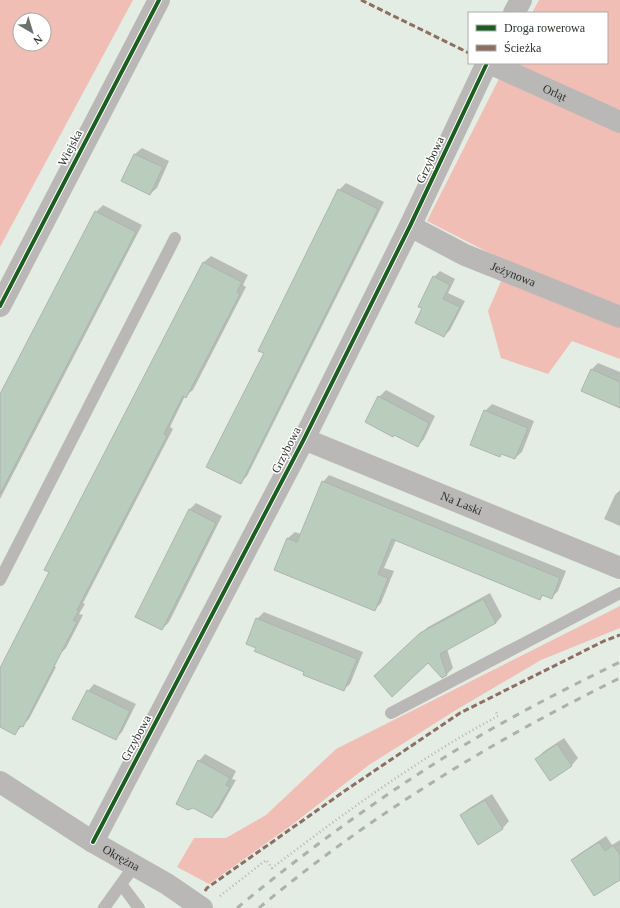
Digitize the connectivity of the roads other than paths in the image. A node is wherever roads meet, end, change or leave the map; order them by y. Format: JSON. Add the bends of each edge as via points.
{"nodes":[{"id":1,"x":159,"y":0,"type":"edge"},
{"id":2,"x":521,"y":0,"type":"edge"},
{"id":3,"x":515,"y":12,"type":"edge"},
{"id":4,"x":488,"y":64,"type":"edge"},
{"id":5,"x":490,"y":64,"type":"edge"},
{"id":6,"x":620,"y":122,"type":"edge"},
{"id":7,"x":410,"y":226,"type":"junction"},
{"id":8,"x":175,"y":238,"type":"dead end"},
{"id":9,"x":0,"y":306,"type":"edge"},
{"id":10,"x":620,"y":317,"type":"edge"},
{"id":11,"x":304,"y":439,"type":"junction"},
{"id":12,"x":620,"y":568,"type":"edge"},
{"id":13,"x":0,"y":580,"type":"edge"},
{"id":14,"x":620,"y":593,"type":"edge"},
{"id":15,"x":391,"y":714,"type":"dead end"},
{"id":16,"x":0,"y":782,"type":"edge"},
{"id":17,"x":93,"y":842,"type":"junction"},
{"id":18,"x":134,"y":866,"type":"junction"},
{"id":19,"x":121,"y":884,"type":"junction"},
{"id":20,"x":209,"y":904,"type":"edge"},
{"id":21,"x":104,"y":908,"type":"edge"},
{"id":22,"x":139,"y":908,"type":"edge"}],
"edges":[{"from":1,"to":9,"type":"street","name":"Wiejska"},
{"from":2,"to":3,"type":"street"},
{"from":4,"to":7,"type":"street","name":"Grzybowa"},
{"from":5,"to":6,"type":"street","name":"Orląt"},
{"from":7,"to":10,"type":"street","name":"Jeżynowa","via":[[465,255]]},
{"from":7,"to":11,"type":"street","name":"Grzybowa"},
{"from":8,"to":13,"type":"lane"},
{"from":11,"to":12,"type":"street","name":"Na Laski"},
{"from":11,"to":17,"type":"street","name":"Grzybowa"},
{"from":14,"to":15,"type":"lane"},
{"from":16,"to":17,"type":"street","name":"Okrężna"},
{"from":17,"to":18,"type":"street","name":"Okrężna"},
{"from":18,"to":19,"type":"lane"},
{"from":18,"to":20,"type":"street","name":"Okrężna"},
{"from":19,"to":21,"type":"lane"},
{"from":19,"to":22,"type":"lane"}]}
